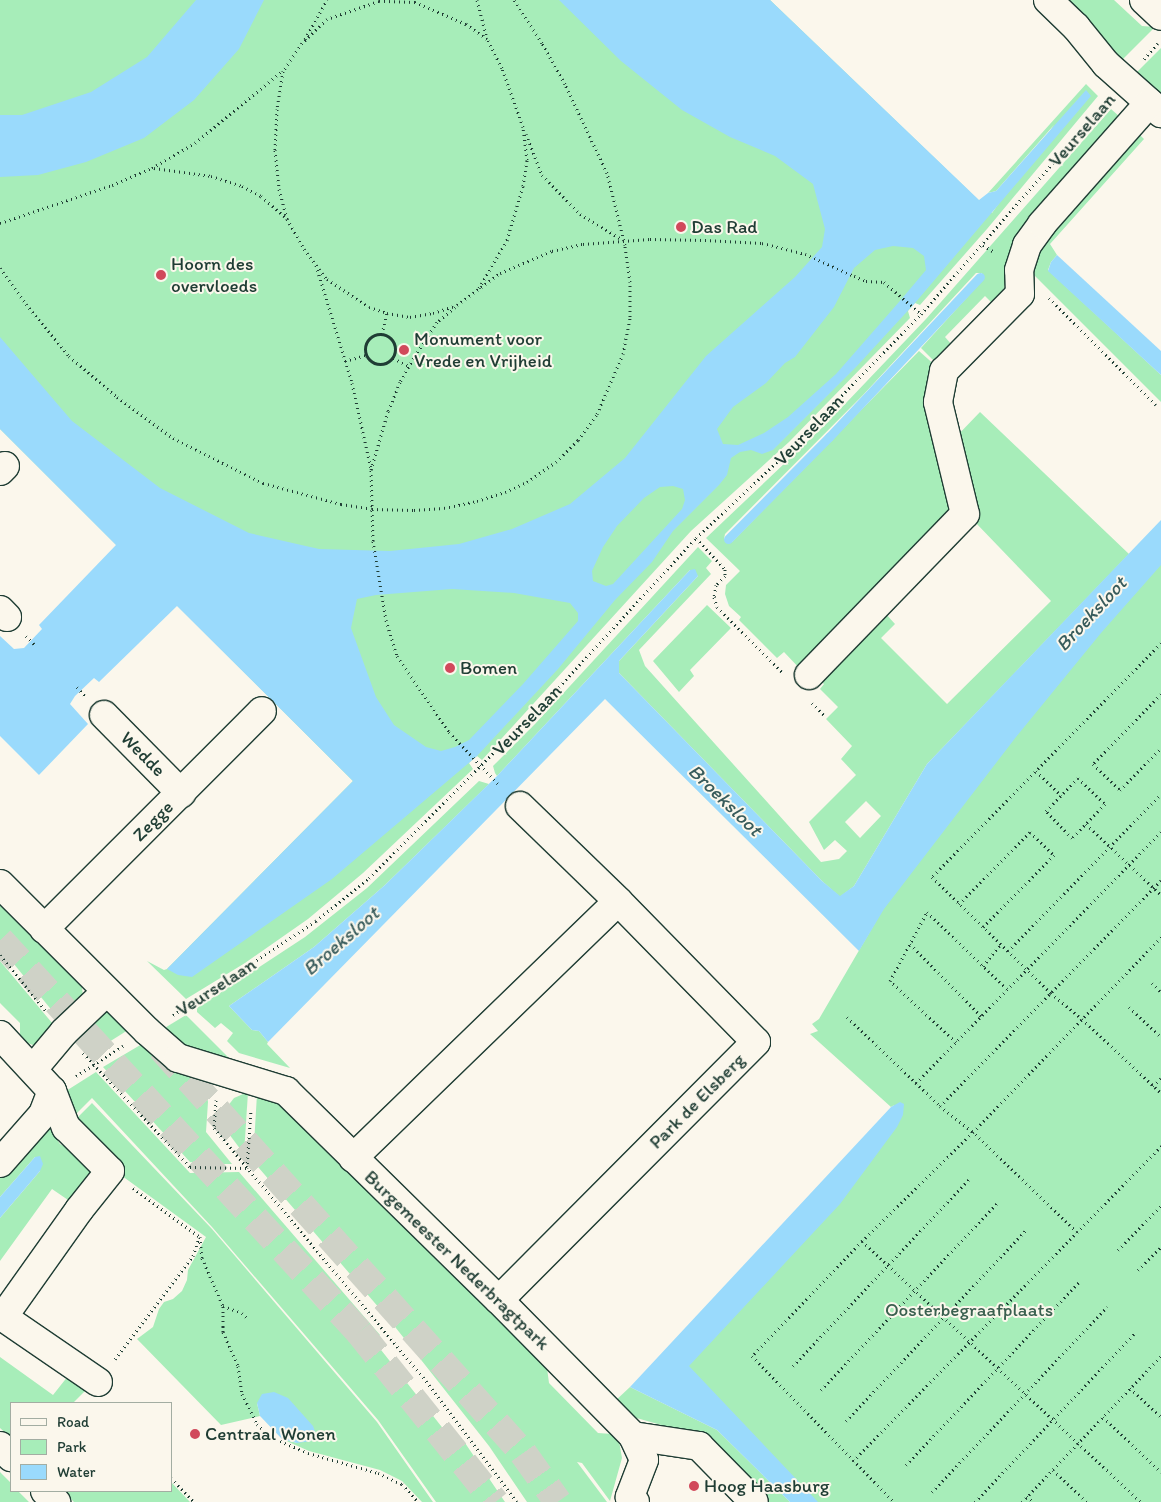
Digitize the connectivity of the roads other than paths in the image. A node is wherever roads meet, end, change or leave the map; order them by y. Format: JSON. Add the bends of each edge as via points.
{"nodes":[{"id":1,"x":1048,"y":0,"type":"edge"},
{"id":2,"x":1144,"y":0,"type":"edge"},
{"id":3,"x":1161,"y":16,"type":"edge"},
{"id":4,"x":1155,"y":108,"type":"edge"},
{"id":5,"x":800,"y":683,"type":"road end"},
{"id":6,"x":262,"y":711,"type":"dead end"},
{"id":7,"x":104,"y":715,"type":"dead end"},
{"id":8,"x":182,"y":793,"type":"junction"},
{"id":9,"x":520,"y":806,"type":"dead end"},
{"id":10,"x":0,"y":884,"type":"edge"},
{"id":11,"x":618,"y":901,"type":"junction"},
{"id":12,"x":44,"y":929,"type":"junction"},
{"id":13,"x":107,"y":991,"type":"junction"},
{"id":14,"x":0,"y":1035,"type":"edge"},
{"id":15,"x":33,"y":1069,"type":"junction"},
{"id":16,"x":52,"y":1091,"type":"junction"},
{"id":17,"x":353,"y":1158,"type":"junction"},
{"id":18,"x":0,"y":1164,"type":"edge"},
{"id":19,"x":499,"y":1300,"type":"junction"},
{"id":20,"x":98,"y":1382,"type":"road end"},
{"id":21,"x":633,"y":1436,"type":"junction"},
{"id":22,"x":0,"y":1446,"type":"edge"},
{"id":23,"x":10,"y":1456,"type":"edge"},
{"id":24,"x":46,"y":1492,"type":"edge"},
{"id":25,"x":56,"y":1502,"type":"edge"},
{"id":26,"x":635,"y":1502,"type":"edge"},
{"id":27,"x":754,"y":1502,"type":"edge"}],
"edges":[{"from":1,"to":4,"type":"street","via":[[1076,26],[1106,64]]},
{"from":2,"to":3,"type":"street"},
{"from":4,"to":5,"type":"street","name":"Veurselaan","via":[[1042,224],[1027,245],[1019,270],[1020,294],[944,372],[938,402],[965,514]]},
{"from":6,"to":8,"type":"street","name":"Zegge"},
{"from":7,"to":8,"type":"street","name":"Wedde"},
{"from":8,"to":12,"type":"street","name":"Zegge"},
{"from":9,"to":11,"type":"street","name":"Park de Elsberg"},
{"from":10,"to":12,"type":"street","name":"Burgemeester Nederbragtpark"},
{"from":11,"to":17,"type":"street"},
{"from":11,"to":19,"type":"street","name":"Park de Elsberg","via":[[756,1042]]},
{"from":12,"to":13,"type":"street","name":"Burgemeester Nederbragtpark"},
{"from":13,"to":15,"type":"street","via":[[64,1032]]},
{"from":13,"to":17,"type":"street","name":"Burgemeester Nederbragtpark","via":[[178,1058],[286,1091]]},
{"from":14,"to":15,"type":"street"},
{"from":15,"to":16,"type":"street"},
{"from":16,"to":18,"type":"street","via":[[43,1114]]},
{"from":16,"to":20,"type":"street","via":[[66,1127],[110,1171],[3,1317]]},
{"from":17,"to":19,"type":"street","name":"Burgemeester Nederbragtpark"},
{"from":19,"to":21,"type":"street","name":"Burgemeester Nederbragtpark"},
{"from":21,"to":26,"type":"street","name":"Burgemeester Nederbragtpark","via":[[644,1460],[630,1497]]},
{"from":21,"to":27,"type":"street","via":[[699,1446]]},
{"from":22,"to":23,"type":"street"},
{"from":24,"to":25,"type":"street"}]}
